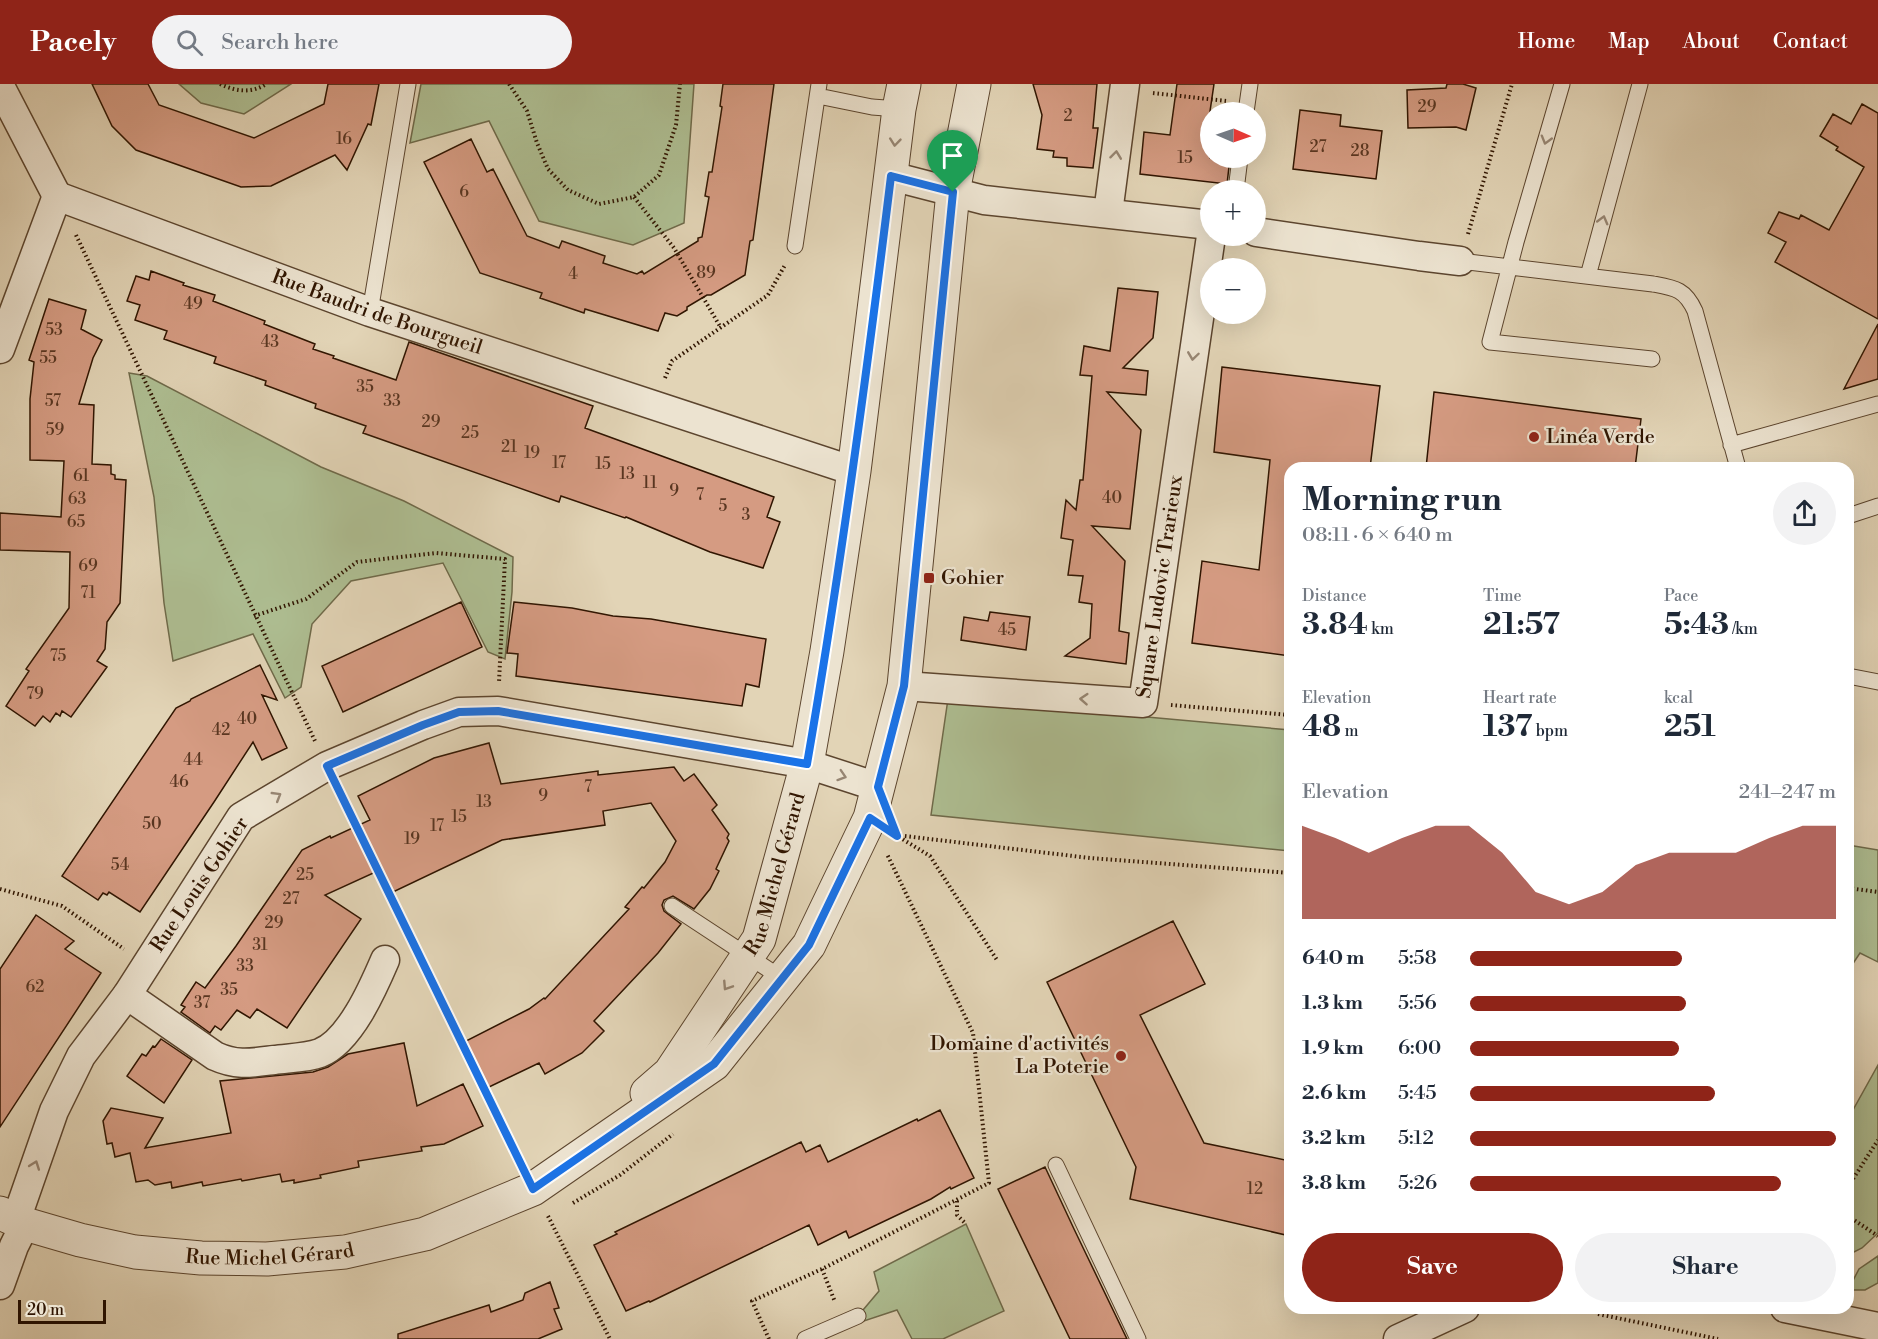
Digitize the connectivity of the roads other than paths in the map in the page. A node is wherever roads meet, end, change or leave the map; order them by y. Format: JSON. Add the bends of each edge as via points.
{"nodes":[{"id":1,"x":408,"y":84,"type":"edge"},
{"id":2,"x":974,"y":84,"type":"edge"},
{"id":3,"x":1250,"y":84,"type":"edge"},
{"id":4,"x":1562,"y":84,"type":"edge"},
{"id":5,"x":1640,"y":84,"type":"edge"},
{"id":6,"x":0,"y":86,"type":"edge"},
{"id":7,"x":1125,"y":87,"type":"edge"},
{"id":8,"x":819,"y":90,"type":"edge"},
{"id":9,"x":901,"y":97,"type":"edge"},
{"id":10,"x":1248,"y":102,"type":"edge"},
{"id":11,"x":891,"y":176,"type":"junction"},
{"id":12,"x":953,"y":192,"type":"junction"},
{"id":13,"x":57,"y":196,"type":"junction"},
{"id":14,"x":1108,"y":213,"type":"junction"},
{"id":15,"x":1200,"y":224,"type":"edge"},
{"id":16,"x":1266,"y":234,"type":"edge"},
{"id":17,"x":795,"y":246,"type":"road end"},
{"id":18,"x":1210,"y":246,"type":"edge"},
{"id":19,"x":1460,"y":261,"type":"joint"},
{"id":20,"x":1509,"y":267,"type":"junction"},
{"id":21,"x":1588,"y":276,"type":"junction"},
{"id":22,"x":370,"y":312,"type":"junction"},
{"id":23,"x":0,"y":350,"type":"edge"},
{"id":24,"x":1652,"y":359,"type":"dead end"},
{"id":25,"x":1878,"y":404,"type":"edge"},
{"id":26,"x":1731,"y":445,"type":"junction"},
{"id":27,"x":1736,"y":462,"type":"edge"},
{"id":28,"x":854,"y":471,"type":"junction"},
{"id":29,"x":1878,"y":506,"type":"edge"},
{"id":30,"x":1854,"y":514,"type":"edge"},
{"id":31,"x":1854,"y":677,"type":"edge"},
{"id":32,"x":1878,"y":681,"type":"edge"},
{"id":33,"x":904,"y":686,"type":"junction"},
{"id":34,"x":807,"y":764,"type":"junction"},
{"id":35,"x":878,"y":787,"type":"junction"},
{"id":36,"x":672,"y":906,"type":"dead end"},
{"id":37,"x":748,"y":955,"type":"junction"},
{"id":38,"x":385,"y":960,"type":"dead end"},
{"id":39,"x":783,"y":978,"type":"junction"},
{"id":40,"x":127,"y":995,"type":"junction"},
{"id":41,"x":1056,"y":1165,"type":"dead end"},
{"id":42,"x":533,"y":1189,"type":"junction"},
{"id":43,"x":14,"y":1219,"type":"edge"},
{"id":44,"x":0,"y":1285,"type":"edge"},
{"id":45,"x":1452,"y":1314,"type":"edge"},
{"id":46,"x":1814,"y":1314,"type":"edge"},
{"id":47,"x":851,"y":1319,"type":"road end"},
{"id":48,"x":1878,"y":1327,"type":"edge"},
{"id":49,"x":805,"y":1339,"type":"edge"},
{"id":50,"x":1138,"y":1339,"type":"edge"},
{"id":51,"x":1398,"y":1339,"type":"edge"}],
"edges":[{"from":1,"to":22,"type":"lane"},
{"from":2,"to":12,"type":"street","name":"Rue Michel Gérard"},
{"from":3,"to":10,"type":"lane"},
{"from":4,"to":20,"type":"lane","one_way":true},
{"from":21,"to":5,"type":"lane","one_way":true},
{"from":6,"to":13,"type":"street"},
{"from":14,"to":7,"type":"street","one_way":true},
{"from":8,"to":9,"type":"lane","via":[[872,107]]},
{"from":8,"to":17,"type":"lane"},
{"from":9,"to":11,"type":"street","name":"Rue Michel Gérard","one_way":true},
{"from":11,"to":12,"type":"street"},
{"from":11,"to":28,"type":"street","name":"Rue Michel Gérard"},
{"from":12,"to":14,"type":"street","via":[[984,200]]},
{"from":12,"to":33,"type":"street","name":"Rue Michel Gérard"},
{"from":13,"to":22,"type":"street","name":"Rue Baudri de Bourgueil"},
{"from":13,"to":23,"type":"street"},
{"from":14,"to":15,"type":"street"},
{"from":16,"to":19,"type":"street"},
{"from":18,"to":33,"type":"street","name":"Square Ludovic Trarieux","one_way":true,"via":[[1143,703]]},
{"from":19,"to":20,"type":"lane"},
{"from":20,"to":21,"type":"lane"},
{"from":20,"to":24,"type":"lane","via":[[1490,342]]},
{"from":21,"to":26,"type":"lane","via":[[1671,287],[1689,298]]},
{"from":22,"to":28,"type":"street","name":"Rue Baudri de Bourgueil"},
{"from":25,"to":26,"type":"lane"},
{"from":26,"to":27,"type":"lane"},
{"from":28,"to":34,"type":"street","name":"Rue Michel Gérard"},
{"from":29,"to":30,"type":"lane"},
{"from":31,"to":32,"type":"lane"},
{"from":33,"to":35,"type":"street","name":"Rue Michel Gérard"},
{"from":34,"to":35,"type":"street","name":"Rue Louis Gohier","one_way":true},
{"from":34,"to":37,"type":"street","name":"Rue Michel Gérard","via":[[759,939]]},
{"from":40,"to":34,"type":"street","name":"Rue Louis Gohier","one_way":true,"via":[[242,817],[327,766],[459,712],[498,711]]},
{"from":35,"to":39,"type":"street","name":"Rue Michel Gérard","via":[[870,818],[809,945]]},
{"from":36,"to":37,"type":"lane"},
{"from":37,"to":39,"type":"lane"},
{"from":37,"to":42,"type":"street","name":"Rue Michel Gérard","one_way":true,"via":[[670,1073]]},
{"from":38,"to":40,"type":"street","via":[[360,1011],[337,1042],[310,1055],[241,1064],[229,1062]]},
{"from":39,"to":42,"type":"street","name":"Rue Michel Gérard","via":[[714,1064]]},
{"from":43,"to":40,"type":"street","name":"Rue Louis Gohier","one_way":true,"via":[[54,1111],[81,1056]]},
{"from":41,"to":50,"type":"lane"},
{"from":42,"to":43,"type":"street","name":"Rue Michel Gérard","via":[[425,1234],[345,1252],[267,1259],[135,1252]]},
{"from":43,"to":44,"type":"street","name":"Rue Louis Gohier","via":[[14,1246]]},
{"from":45,"to":51,"type":"street"},
{"from":46,"to":48,"type":"street"},
{"from":47,"to":49,"type":"lane"}]}
